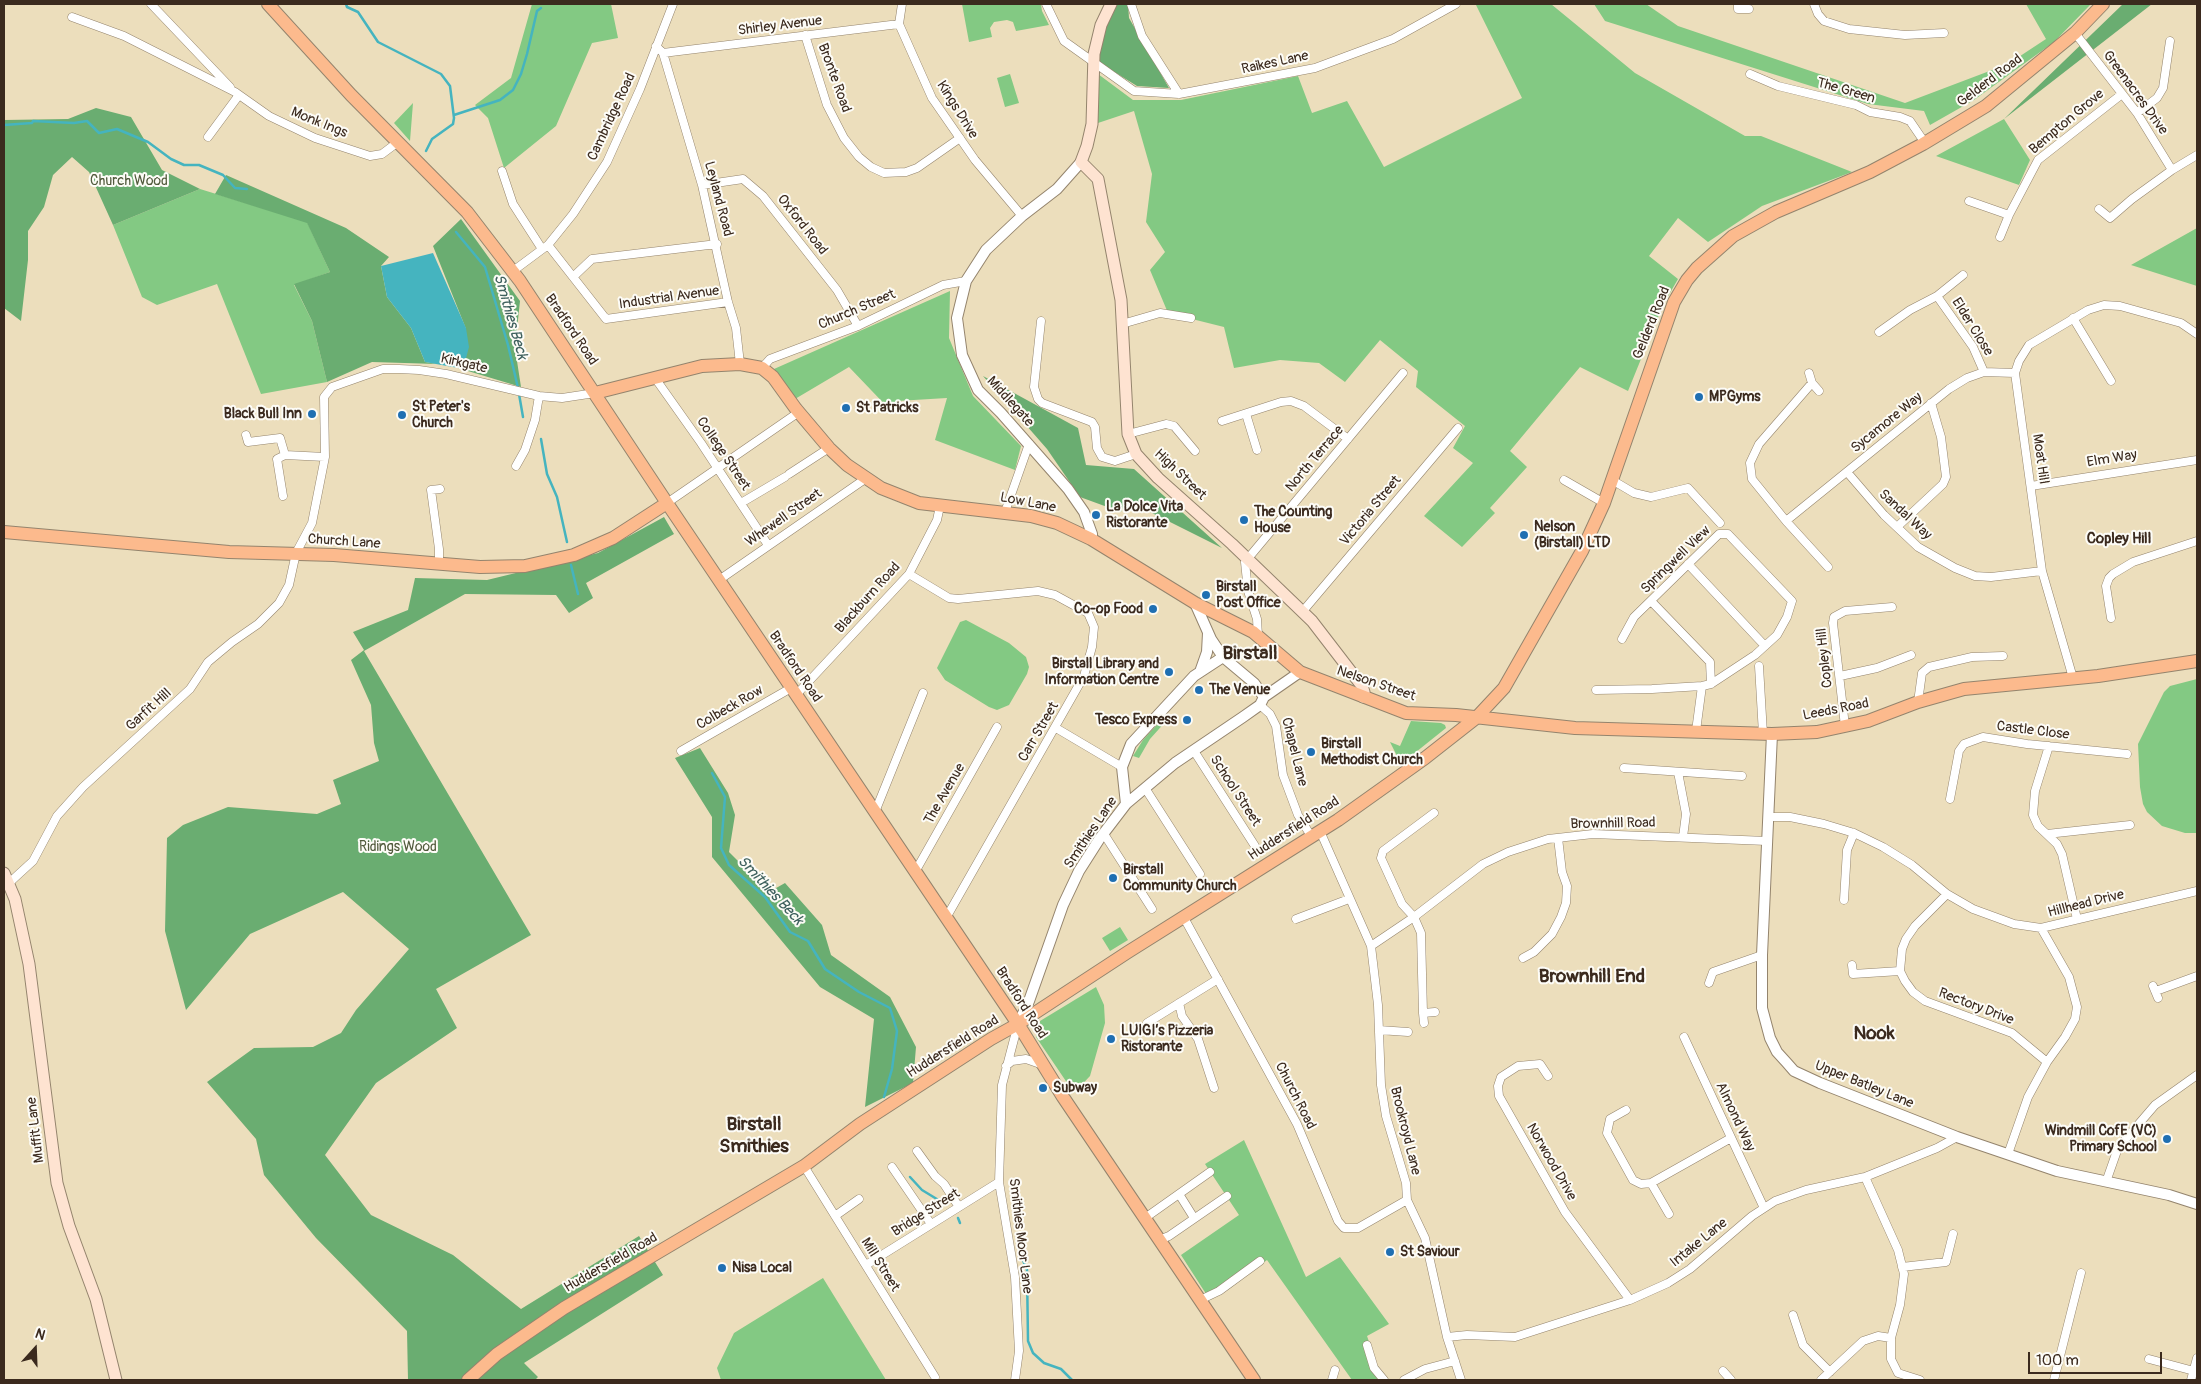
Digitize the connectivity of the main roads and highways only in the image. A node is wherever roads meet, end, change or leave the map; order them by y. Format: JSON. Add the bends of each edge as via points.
{"nodes":[{"id":1,"x":268,"y":4,"type":"edge"},
{"id":2,"x":1111,"y":4,"type":"edge"},
{"id":3,"x":2103,"y":4,"type":"edge"},
{"id":4,"x":762,"y":368,"type":"joint"},
{"id":5,"x":595,"y":393,"type":"junction"},
{"id":6,"x":667,"y":503,"type":"junction"},
{"id":7,"x":4,"y":532,"type":"edge"},
{"id":8,"x":2197,"y":661,"type":"edge"},
{"id":9,"x":1300,"y":672,"type":"joint"},
{"id":10,"x":1363,"y":697,"type":"junction"},
{"id":11,"x":1476,"y":718,"type":"junction"},
{"id":12,"x":7,"y":878,"type":"edge"},
{"id":13,"x":1018,"y":1024,"type":"junction"},
{"id":14,"x":116,"y":1380,"type":"edge"},
{"id":15,"x":468,"y":1380,"type":"edge"},
{"id":16,"x":1254,"y":1380,"type":"edge"}],
"edges":[{"from":1,"to":5,"type":"main road","name":"Bradford Road","via":[[351,95],[467,212],[513,271]]},
{"from":2,"to":10,"type":"main road","name":"High Street","via":[[1101,26],[1093,63],[1092,124],[1081,162],[1098,179],[1121,300],[1128,434],[1136,454],[1158,478],[1303,611],[1362,686]]},
{"from":3,"to":11,"type":"main road","name":"Gelderd Road","via":[[2075,33],[1986,106],[1870,172],[1776,212],[1733,236],[1687,280],[1674,302],[1604,503],[1582,551],[1504,688]]},
{"from":4,"to":5,"type":"main road","name":"Kirkgate","via":[[740,364],[702,366]]},
{"from":4,"to":9,"type":"main road","name":"Low Lane","via":[[773,377],[829,448],[865,479],[910,501],[1005,512],[1057,523],[1258,636]]},
{"from":5,"to":6,"type":"main road","name":"Bradford Road"},
{"from":6,"to":7,"type":"main road","name":"Church Lane","via":[[613,538],[574,555],[525,566],[480,567],[229,552]]},
{"from":6,"to":13,"type":"main road","name":"Bradford Road"},
{"from":8,"to":11,"type":"main road","name":"Leeds Road","via":[[1964,689],[1868,721],[1817,732],[1767,734],[1575,728]]},
{"from":9,"to":10,"type":"main road","name":"Nelson Street"},
{"from":10,"to":11,"type":"main road","name":"Nelson Street","via":[[1406,713]]},
{"from":11,"to":13,"type":"main road","name":"Huddersfield Road","via":[[1316,834]]},
{"from":12,"to":14,"type":"main road","name":"Muffit Lane","via":[[29,964],[57,1183],[96,1299]]},
{"from":13,"to":15,"type":"main road","name":"Huddersfield Road","via":[[860,1124],[804,1166],[564,1308],[497,1354]]},
{"from":13,"to":16,"type":"main road","name":"Bradford Road"}]}
